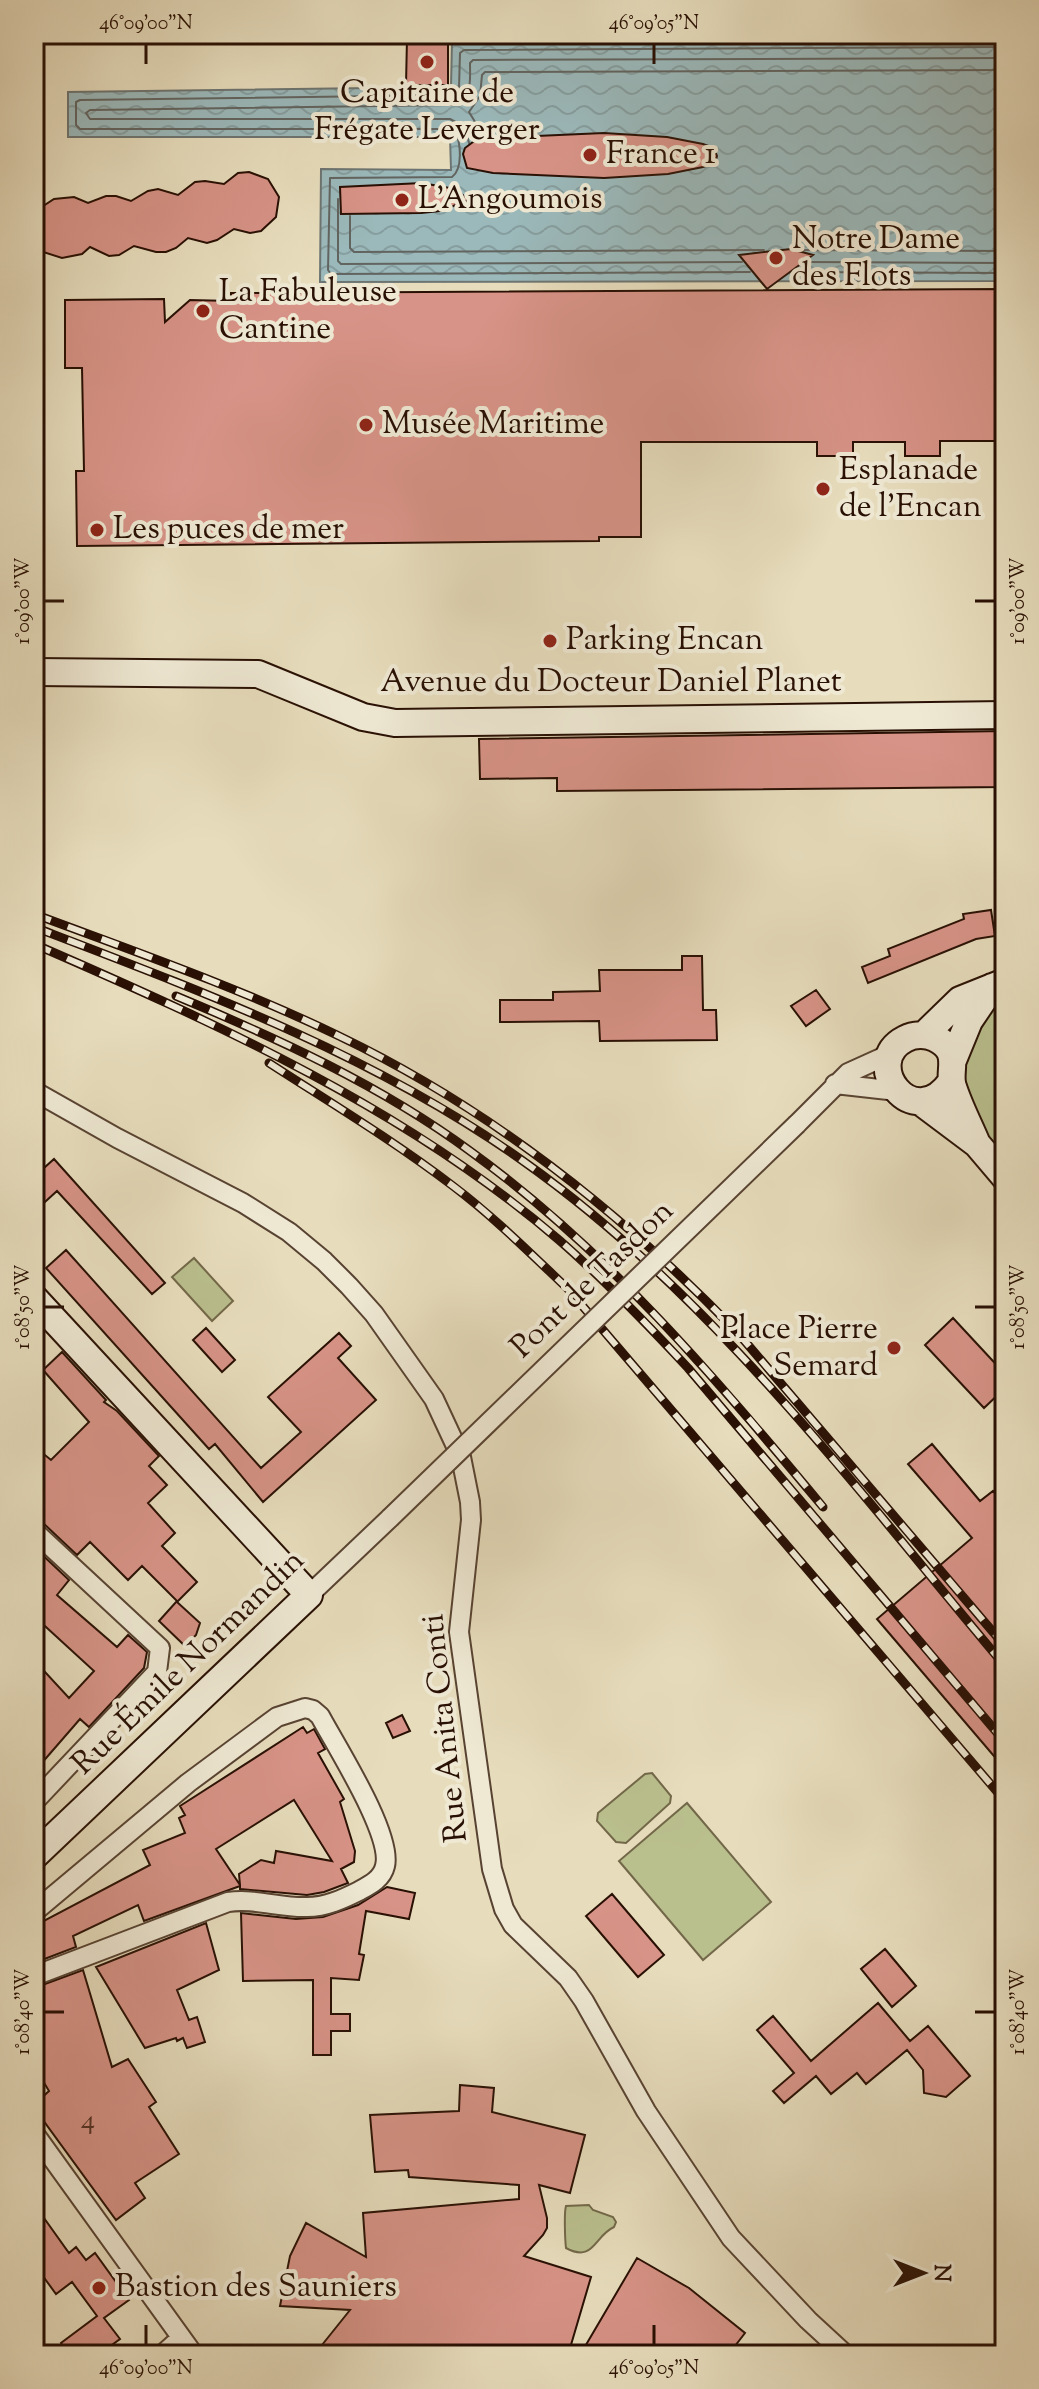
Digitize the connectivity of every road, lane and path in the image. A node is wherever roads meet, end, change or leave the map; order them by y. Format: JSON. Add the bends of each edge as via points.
{"nodes":[{"id":1,"x":34,"y":672,"type":"edge"},
{"id":2,"x":1005,"y":715,"type":"edge"},
{"id":3,"x":999,"y":984,"type":"edge"},
{"id":4,"x":924,"y":1035,"type":"junction"},
{"id":5,"x":890,"y":1054,"type":"junction"},
{"id":6,"x":952,"y":1071,"type":"junction"},
{"id":7,"x":835,"y":1084,"type":"junction"},
{"id":8,"x":34,"y":1091,"type":"edge"},
{"id":9,"x":909,"y":1096,"type":"junction"},
{"id":10,"x":977,"y":1144,"type":"junction"},
{"id":11,"x":1005,"y":1177,"type":"edge"},
{"id":12,"x":34,"y":1298,"type":"edge"},
{"id":13,"x":390,"y":1518,"type":"joint"},
{"id":14,"x":34,"y":1531,"type":"edge"},
{"id":15,"x":309,"y":1595,"type":"junction"},
{"id":16,"x":34,"y":1802,"type":"edge"},
{"id":17,"x":34,"y":1856,"type":"edge"},
{"id":18,"x":34,"y":1912,"type":"edge"},
{"id":19,"x":34,"y":1976,"type":"edge"},
{"id":20,"x":34,"y":2133,"type":"edge"},
{"id":21,"x":181,"y":2338,"type":"junction"},
{"id":22,"x":162,"y":2355,"type":"edge"},
{"id":23,"x":194,"y":2355,"type":"edge"},
{"id":24,"x":846,"y":2355,"type":"edge"}],
"edges":[{"from":1,"to":2,"type":"street","name":"Avenue du Docteur Daniel Planet","via":[[258,674],[363,717],[395,723]]},
{"from":3,"to":4,"type":"street","via":[[960,1000]]},
{"from":3,"to":6,"type":"street","via":[[969,1021]]},
{"from":4,"to":5,"type":"street","via":[[904,1039]]},
{"from":4,"to":6,"type":"street","via":[[942,1043]]},
{"from":5,"to":7,"type":"street","name":"Pont de Tasdon"},
{"from":5,"to":9,"type":"street","via":[[890,1080]]},
{"from":6,"to":9,"type":"street","via":[[943,1092],[933,1099]]},
{"from":6,"to":10,"type":"street"},
{"from":7,"to":9,"type":"street"},
{"from":7,"to":13,"type":"street","name":"Pont de Tasdon","bridge":true},
{"from":8,"to":24,"type":"street","name":"Rue Anita Conti","via":[[289,1232],[358,1296],[434,1399],[461,1457],[470,1502],[459,1632],[492,1869],[504,1909],[584,2001],[646,2111],[731,2238]]},
{"from":9,"to":10,"type":"street"},
{"from":10,"to":11,"type":"street"},
{"from":12,"to":15,"type":"street"},
{"from":13,"to":15,"type":"street","name":"Rue Émile Normandin"},
{"from":14,"to":16,"type":"street","via":[[160,1648],[157,1672]]},
{"from":15,"to":17,"type":"street","name":"Rue Émile Normandin"},
{"from":18,"to":19,"type":"street","via":[[188,1783],[277,1717],[305,1708],[320,1716],[384,1848],[385,1867],[374,1883],[346,1898],[315,1906],[228,1902]]},
{"from":20,"to":21,"type":"street"},
{"from":21,"to":22,"type":"street"},
{"from":21,"to":23,"type":"street"}]}
